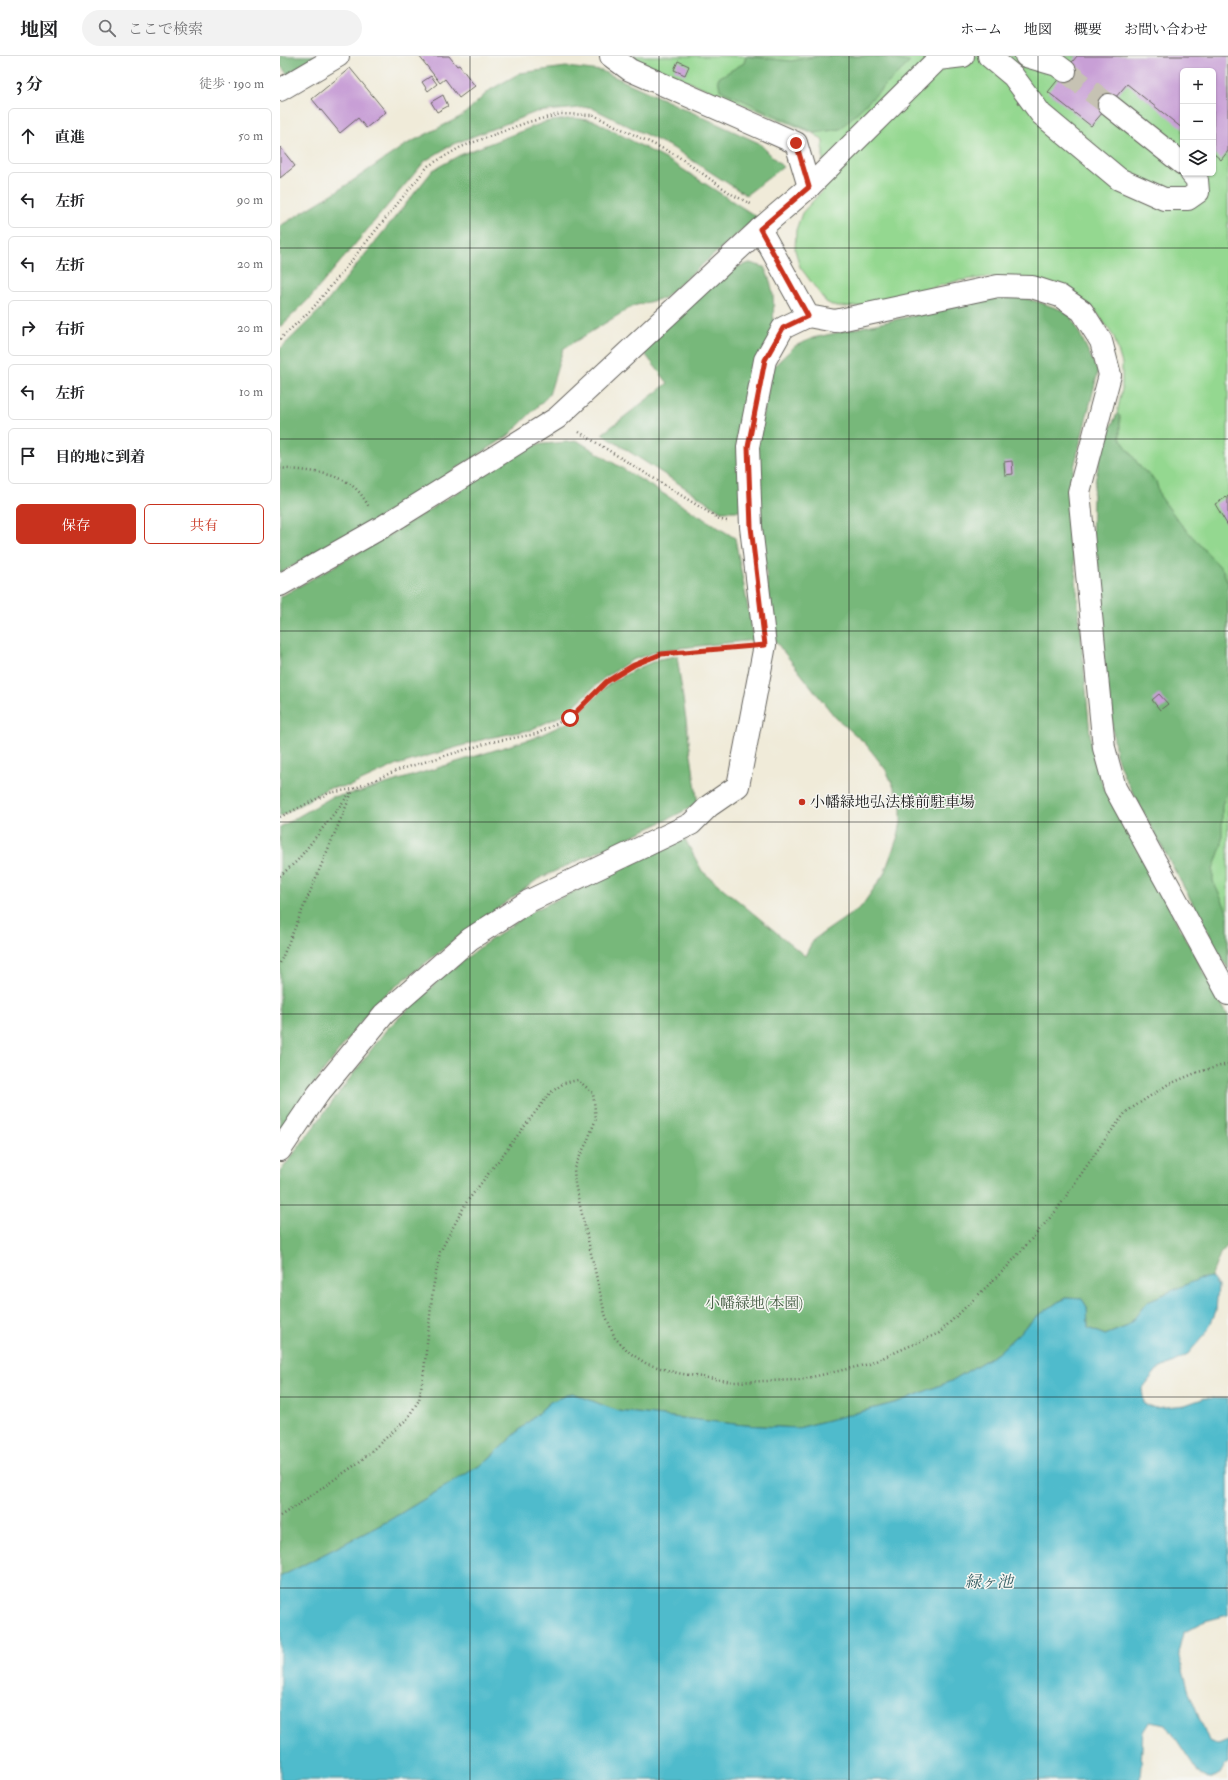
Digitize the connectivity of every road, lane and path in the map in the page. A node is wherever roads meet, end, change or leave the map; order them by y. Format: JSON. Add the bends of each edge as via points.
{"nodes":[{"id":1,"x":338,"y":56,"type":"edge"},
{"id":2,"x":611,"y":56,"type":"edge"},
{"id":3,"x":963,"y":56,"type":"edge"},
{"id":4,"x":989,"y":56,"type":"edge"},
{"id":5,"x":1026,"y":56,"type":"edge"},
{"id":6,"x":1065,"y":71,"type":"tunnel mouth"},
{"id":7,"x":282,"y":85,"type":"edge"},
{"id":8,"x":1109,"y":105,"type":"tunnel mouth"},
{"id":9,"x":1180,"y":162,"type":"edge"},
{"id":10,"x":1194,"y":176,"type":"edge"},
{"id":11,"x":809,"y":187,"type":"junction"},
{"id":12,"x":768,"y":223,"type":"junction"},
{"id":13,"x":808,"y":316,"type":"junction"},
{"id":14,"x":280,"y":339,"type":"edge"},
{"id":15,"x":557,"y":418,"type":"junction"},
{"id":16,"x":280,"y":468,"type":"edge"},
{"id":17,"x":384,"y":526,"type":"junction"},
{"id":18,"x":751,"y":527,"type":"junction"},
{"id":19,"x":280,"y":584,"type":"edge"},
{"id":20,"x":765,"y":645,"type":"junction"},
{"id":21,"x":353,"y":789,"type":"junction"},
{"id":22,"x":280,"y":817,"type":"edge"},
{"id":23,"x":280,"y":876,"type":"edge"},
{"id":24,"x":280,"y":963,"type":"edge"},
{"id":25,"x":1228,"y":994,"type":"edge"},
{"id":26,"x":1228,"y":1064,"type":"edge"},
{"id":27,"x":280,"y":1150,"type":"edge"},
{"id":28,"x":280,"y":1516,"type":"edge"}],
"edges":[{"from":1,"to":7,"type":"street"},
{"from":2,"to":11,"type":"street","via":[[630,70],[796,143]]},
{"from":3,"to":11,"type":"street","via":[[938,59]]},
{"from":4,"to":10,"type":"street","via":[[1013,76],[1040,114],[1119,179],[1164,199],[1188,199],[1198,192],[1197,180]]},
{"from":5,"to":6,"type":"street","via":[[1057,65]]},
{"from":8,"to":9,"type":"street"},
{"from":11,"to":12,"type":"street"},
{"from":12,"to":13,"type":"street"},
{"from":12,"to":14,"type":"path","via":[[676,155],[593,115],[560,114],[528,122],[461,147],[428,166],[313,308]]},
{"from":12,"to":15,"type":"street"},
{"from":13,"to":18,"type":"street","via":[[783,328],[765,360],[748,447]]},
{"from":13,"to":25,"type":"street","via":[[835,321],[998,286],[1032,288],[1060,296],[1082,311],[1101,341],[1110,374],[1079,492],[1104,748],[1115,788]]},
{"from":15,"to":17,"type":"street"},
{"from":15,"to":18,"type":"path","via":[[721,520]]},
{"from":16,"to":17,"type":"path","via":[[345,480],[358,491]]},
{"from":17,"to":19,"type":"street"},
{"from":18,"to":20,"type":"street"},
{"from":20,"to":21,"type":"path","via":[[661,654],[634,665],[606,682],[570,718],[536,734],[491,742],[405,768]]},
{"from":20,"to":27,"type":"street","via":[[738,786],[708,806],[691,824],[529,901],[470,939],[384,1014],[318,1094]]},
{"from":21,"to":22,"type":"path","via":[[329,793]]},
{"from":21,"to":23,"type":"path","via":[[297,861]]},
{"from":21,"to":24,"type":"path"},
{"from":26,"to":28,"type":"path","via":[[1167,1084],[1126,1112],[1056,1211],[1008,1266],[939,1333],[869,1364],[799,1380],[733,1382],[647,1364],[630,1353],[615,1338],[605,1314],[575,1184],[574,1168],[596,1119],[593,1092],[578,1080],[564,1083],[550,1092],[466,1203],[440,1252],[419,1400],[407,1418],[358,1463]]}]}
